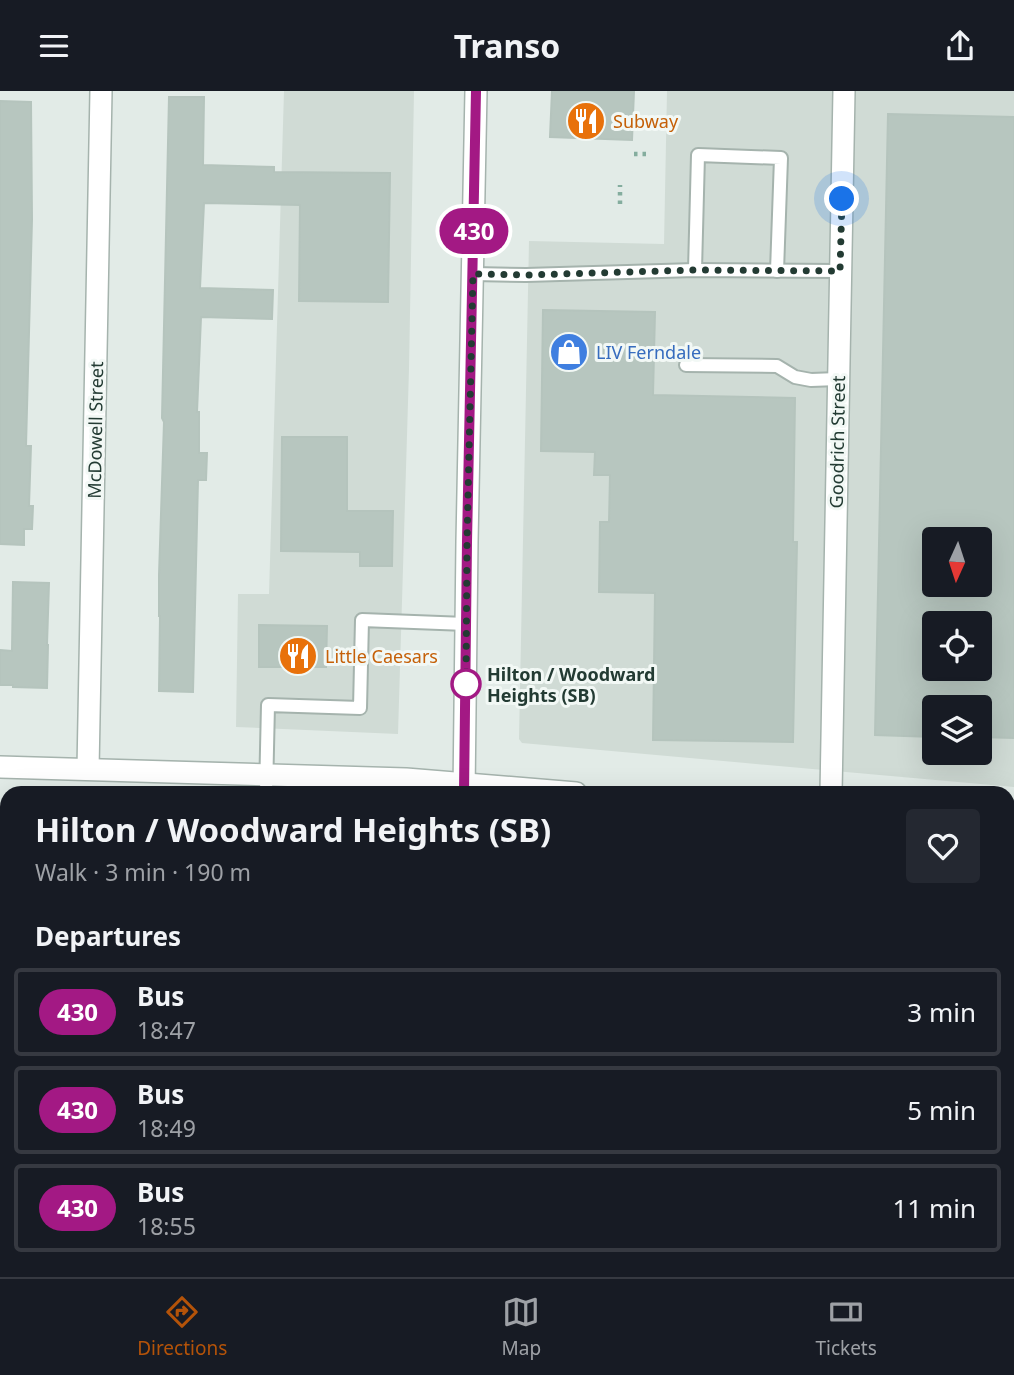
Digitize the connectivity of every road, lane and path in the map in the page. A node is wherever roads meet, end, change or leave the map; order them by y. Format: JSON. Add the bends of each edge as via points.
{"nodes":[{"id":1,"x":102,"y":91,"type":"edge"},
{"id":2,"x":476,"y":91,"type":"edge"},
{"id":3,"x":844,"y":91,"type":"edge"},
{"id":4,"x":634,"y":154,"type":"dead end"},
{"id":5,"x":647,"y":154,"type":"dead end"},
{"id":6,"x":620,"y":185,"type":"dead end"},
{"id":7,"x":620,"y":204,"type":"dead end"},
{"id":8,"x":695,"y":270,"type":"junction"},
{"id":9,"x":777,"y":271,"type":"junction"},
{"id":10,"x":840,"y":271,"type":"junction"},
{"id":11,"x":473,"y":274,"type":"junction"},
{"id":12,"x":686,"y":365,"type":"dead end"},
{"id":13,"x":838,"y":379,"type":"junction"},
{"id":14,"x":466,"y":624,"type":"junction"},
{"id":15,"x":0,"y":767,"type":"edge"},
{"id":16,"x":88,"y":769,"type":"junction"},
{"id":17,"x":266,"y":784,"type":"edge"},
{"id":18,"x":451,"y":786,"type":"edge"},
{"id":19,"x":464,"y":786,"type":"edge"},
{"id":20,"x":831,"y":786,"type":"edge"}],
"edges":[{"from":1,"to":16,"type":"street","name":"McDowell Street"},
{"from":2,"to":11,"type":"street"},
{"from":3,"to":10,"type":"street","name":"Goodrich Street"},
{"from":4,"to":5,"type":"path"},
{"from":6,"to":7,"type":"path"},
{"from":8,"to":9,"type":"lane"},
{"from":8,"to":9,"type":"lane","via":[[698,155],[781,158]]},
{"from":8,"to":11,"type":"lane"},
{"from":9,"to":10,"type":"lane"},
{"from":10,"to":13,"type":"street","name":"Goodrich Street"},
{"from":11,"to":14,"type":"street"},
{"from":12,"to":13,"type":"lane","via":[[777,366],[794,377]]},
{"from":13,"to":20,"type":"street","name":"Goodrich Street"},
{"from":14,"to":17,"type":"lane","via":[[362,620],[360,708],[268,705]]},
{"from":14,"to":19,"type":"street"},
{"from":15,"to":16,"type":"street"},
{"from":16,"to":17,"type":"street"},
{"from":17,"to":18,"type":"street","via":[[405,779]]}]}
